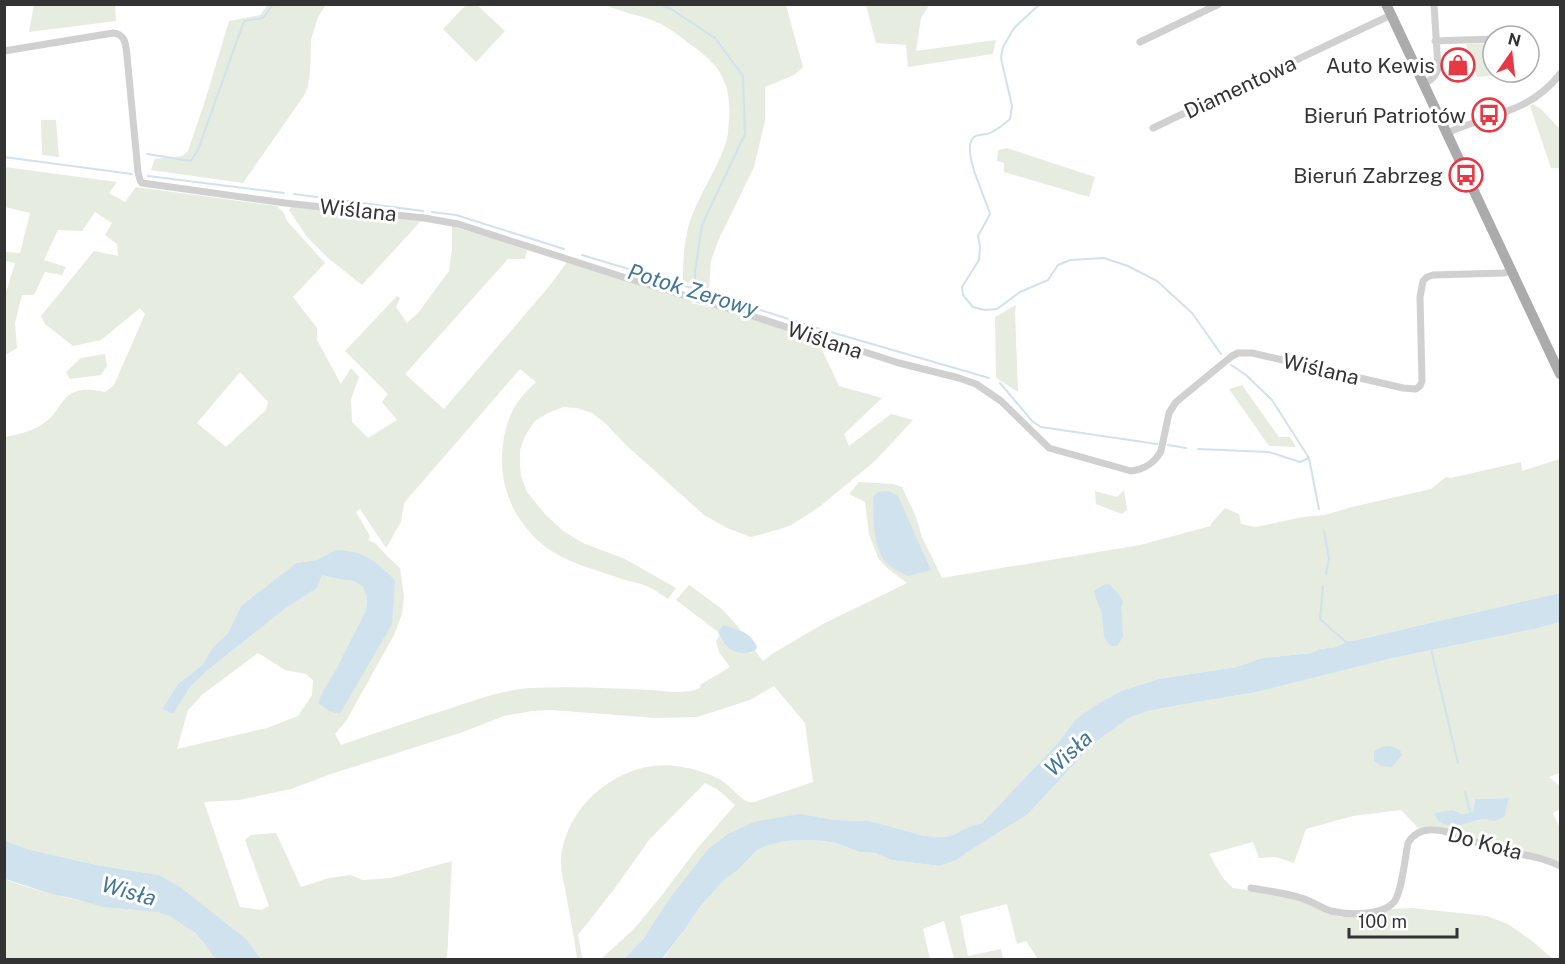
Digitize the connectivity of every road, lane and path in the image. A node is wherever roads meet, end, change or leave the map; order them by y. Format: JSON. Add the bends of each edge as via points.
{"nodes":[{"id":1,"x":1219,"y":4,"type":"edge"},
{"id":2,"x":1434,"y":4,"type":"edge"},
{"id":3,"x":1389,"y":10,"type":"edge"},
{"id":4,"x":1481,"y":39,"type":"edge"},
{"id":5,"x":1435,"y":41,"type":"junction"},
{"id":6,"x":1140,"y":42,"type":"dead end"},
{"id":7,"x":4,"y":51,"type":"edge"},
{"id":8,"x":1560,"y":74,"type":"edge"},
{"id":9,"x":1424,"y":84,"type":"junction"},
{"id":10,"x":1153,"y":128,"type":"dead end"},
{"id":11,"x":1447,"y":133,"type":"junction"},
{"id":12,"x":1511,"y":270,"type":"junction"},
{"id":13,"x":1560,"y":374,"type":"edge"},
{"id":14,"x":1560,"y":867,"type":"edge"},
{"id":15,"x":1251,"y":888,"type":"dead end"}],
"edges":[{"from":1,"to":6,"type":"street"},
{"from":2,"to":5,"type":"street"},
{"from":3,"to":9,"type":"main road"},
{"from":3,"to":10,"type":"street","name":"Diamentowa"},
{"from":4,"to":5,"type":"street"},
{"from":5,"to":9,"type":"street","via":[[1438,68],[1436,75]]},
{"from":7,"to":12,"type":"street","name":"Wiślana","via":[[112,33],[121,36],[126,47],[142,183],[458,224],[976,384],[1001,401],[1049,448],[1131,471],[1144,468],[1159,456],[1176,402],[1238,354],[1252,353],[1416,389],[1422,381],[1423,280]]},
{"from":8,"to":11,"type":"street","via":[[1549,87],[1520,107]]},
{"from":9,"to":11,"type":"main road"},
{"from":11,"to":12,"type":"main road"},
{"from":12,"to":13,"type":"main road"},
{"from":14,"to":15,"type":"street","name":"Do Koła","via":[[1434,829],[1412,837],[1399,894],[1394,902],[1377,911],[1347,914],[1300,897]]}]}
